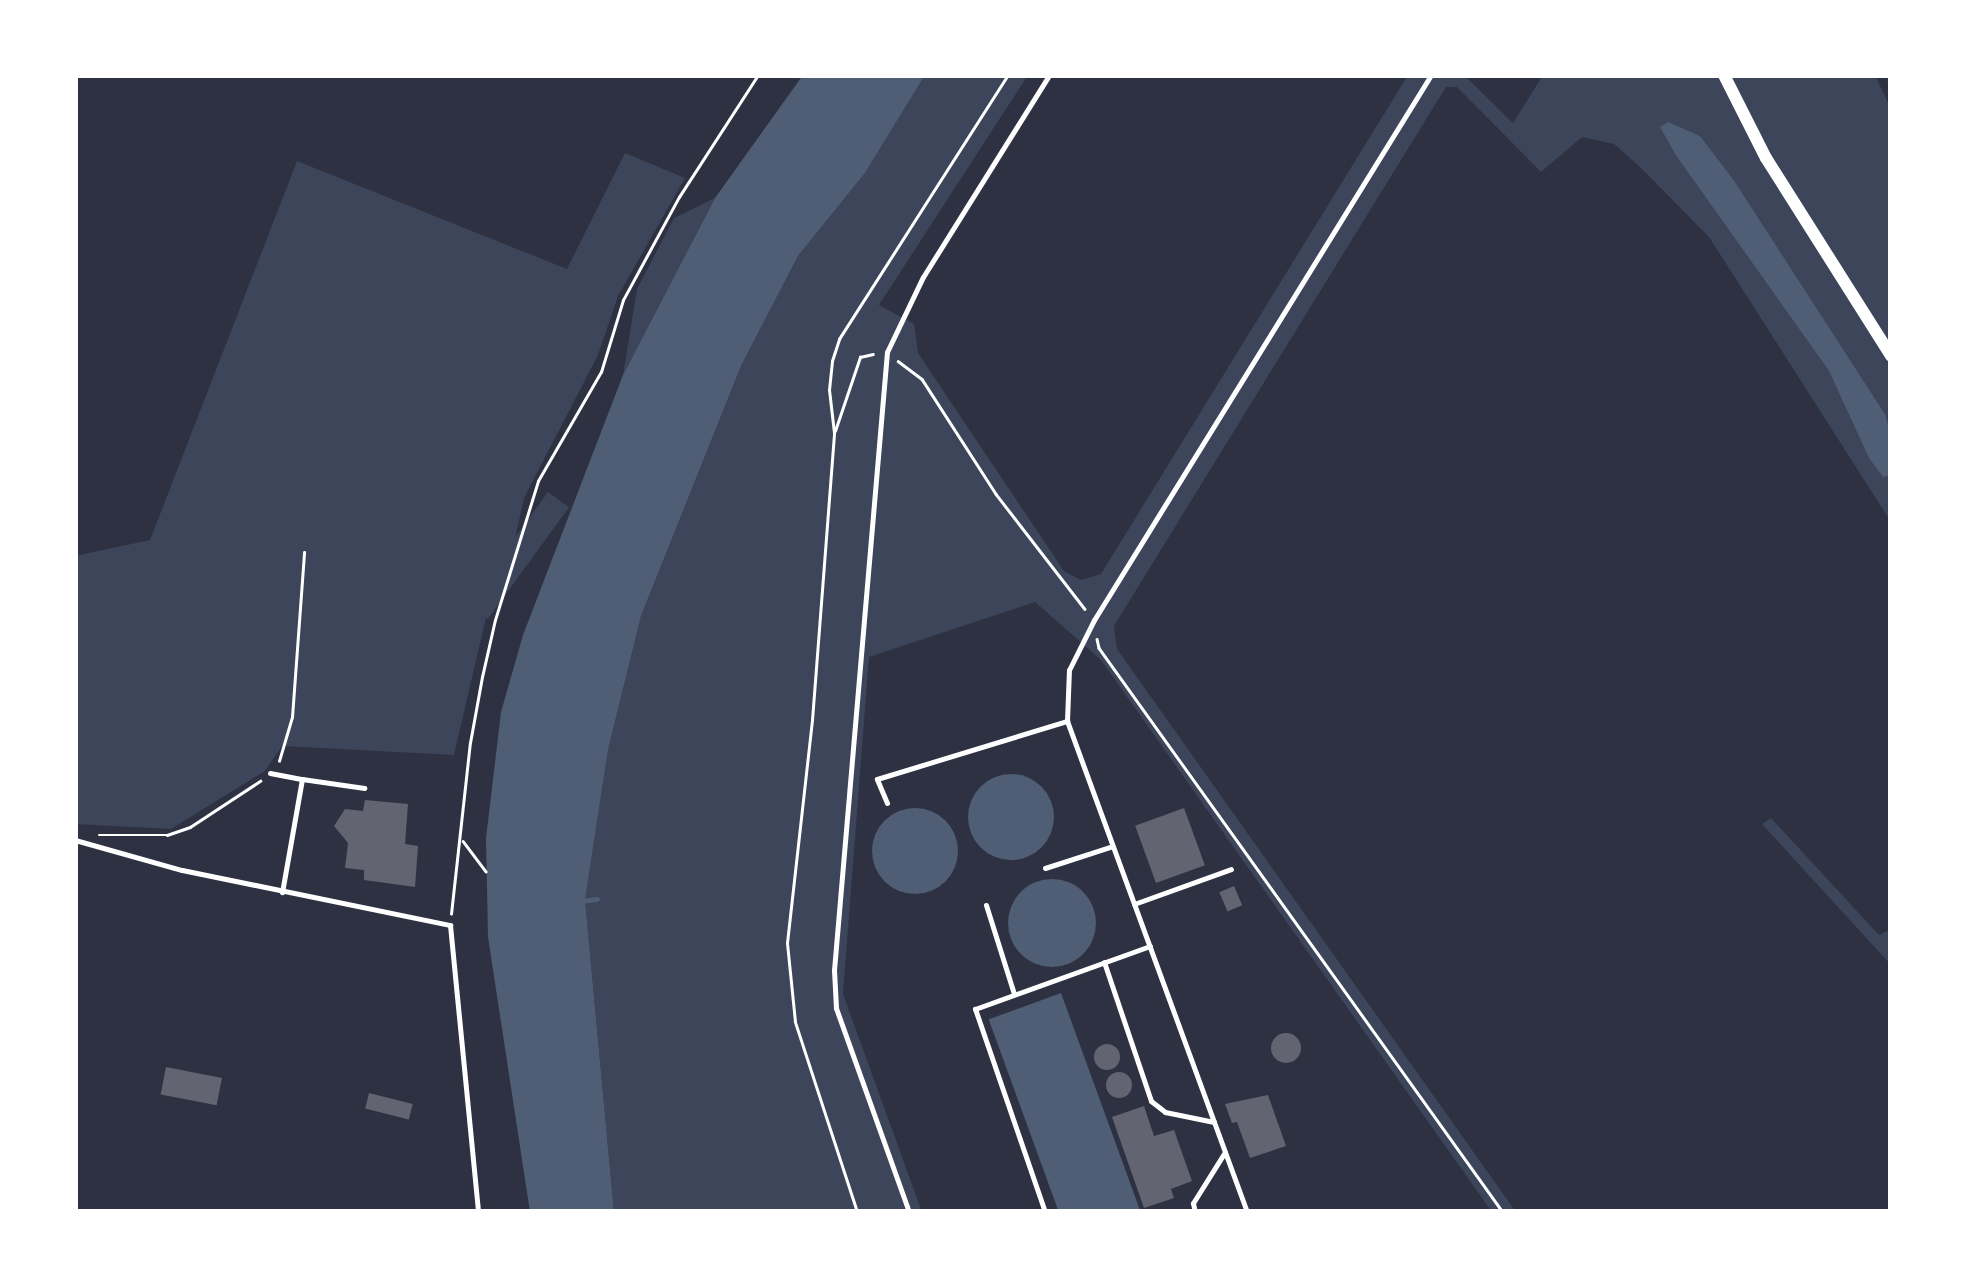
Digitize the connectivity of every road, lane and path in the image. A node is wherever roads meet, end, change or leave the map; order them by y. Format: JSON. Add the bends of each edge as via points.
{"nodes":[{"id":1,"x":758,"y":75,"type":"edge"},
{"id":2,"x":1008,"y":75,"type":"edge"},
{"id":3,"x":1050,"y":75,"type":"edge"},
{"id":4,"x":1431,"y":75,"type":"edge"},
{"id":5,"x":1724,"y":75,"type":"edge"},
{"id":6,"x":887,"y":352,"type":"junction"},
{"id":7,"x":1891,"y":356,"type":"edge"},
{"id":8,"x":834,"y":434,"type":"junction"},
{"id":9,"x":304,"y":552,"type":"dead end"},
{"id":10,"x":1094,"y":620,"type":"junction"},
{"id":11,"x":1067,"y":721,"type":"junction"},
{"id":12,"x":270,"y":774,"type":"junction"},
{"id":13,"x":302,"y":779,"type":"junction"},
{"id":14,"x":364,"y":788,"type":"dead end"},
{"id":15,"x":886,"y":804,"type":"dead end"},
{"id":16,"x":462,"y":838,"type":"junction"},
{"id":17,"x":77,"y":841,"type":"edge"},
{"id":18,"x":1113,"y":846,"type":"junction"},
{"id":19,"x":1046,"y":868,"type":"dead end"},
{"id":20,"x":1231,"y":869,"type":"dead end"},
{"id":21,"x":486,"y":872,"type":"dead end"},
{"id":22,"x":282,"y":892,"type":"junction"},
{"id":23,"x":1134,"y":904,"type":"junction"},
{"id":24,"x":986,"y":905,"type":"dead end"},
{"id":25,"x":450,"y":926,"type":"junction"},
{"id":26,"x":1150,"y":946,"type":"junction"},
{"id":27,"x":1104,"y":962,"type":"junction"},
{"id":28,"x":1014,"y":994,"type":"junction"},
{"id":29,"x":1214,"y":1122,"type":"junction"},
{"id":30,"x":1225,"y":1152,"type":"junction"},
{"id":31,"x":478,"y":1212,"type":"edge"},
{"id":32,"x":857,"y":1212,"type":"edge"},
{"id":33,"x":909,"y":1212,"type":"edge"},
{"id":34,"x":1046,"y":1212,"type":"edge"},
{"id":35,"x":1195,"y":1212,"type":"edge"},
{"id":36,"x":1247,"y":1212,"type":"edge"},
{"id":37,"x":1503,"y":1212,"type":"edge"}],
"edges":[{"from":1,"to":16,"type":"path","via":[[632,283],[601,372],[538,480],[482,677]]},
{"from":2,"to":8,"type":"path","via":[[839,340],[829,390]]},
{"from":3,"to":6,"type":"lane","via":[[923,277]]},
{"from":4,"to":10,"type":"lane"},
{"from":5,"to":7,"type":"street","via":[[1766,158]]},
{"from":6,"to":8,"type":"path","via":[[860,356]]},
{"from":6,"to":10,"type":"path","via":[[922,379],[996,494]]},
{"from":6,"to":33,"type":"lane","via":[[834,970],[836,1008]]},
{"from":8,"to":32,"type":"path","via":[[787,942],[795,1022]]},
{"from":9,"to":12,"type":"path","via":[[292,717],[284,752]]},
{"from":10,"to":11,"type":"lane","via":[[1069,670]]},
{"from":10,"to":37,"type":"path","via":[[1099,648]]},
{"from":11,"to":15,"type":"lane","via":[[877,780]]},
{"from":11,"to":18,"type":"lane"},
{"from":12,"to":13,"type":"lane"},
{"from":12,"to":17,"type":"path","via":[[190,827],[167,834],[108,832]]},
{"from":13,"to":14,"type":"lane"},
{"from":13,"to":22,"type":"lane"},
{"from":16,"to":21,"type":"path"},
{"from":16,"to":25,"type":"path"},
{"from":17,"to":22,"type":"lane"},
{"from":18,"to":19,"type":"lane"},
{"from":18,"to":23,"type":"lane"},
{"from":20,"to":23,"type":"lane"},
{"from":22,"to":25,"type":"lane"},
{"from":23,"to":26,"type":"lane"},
{"from":24,"to":28,"type":"lane"},
{"from":25,"to":31,"type":"lane"},
{"from":26,"to":27,"type":"lane"},
{"from":26,"to":29,"type":"lane"},
{"from":27,"to":28,"type":"lane"},
{"from":27,"to":29,"type":"lane","via":[[1151,1101],[1165,1112]]},
{"from":28,"to":34,"type":"lane","via":[[974,1009]]},
{"from":29,"to":30,"type":"lane"},
{"from":30,"to":35,"type":"lane","via":[[1193,1202]]},
{"from":30,"to":36,"type":"lane"}]}
